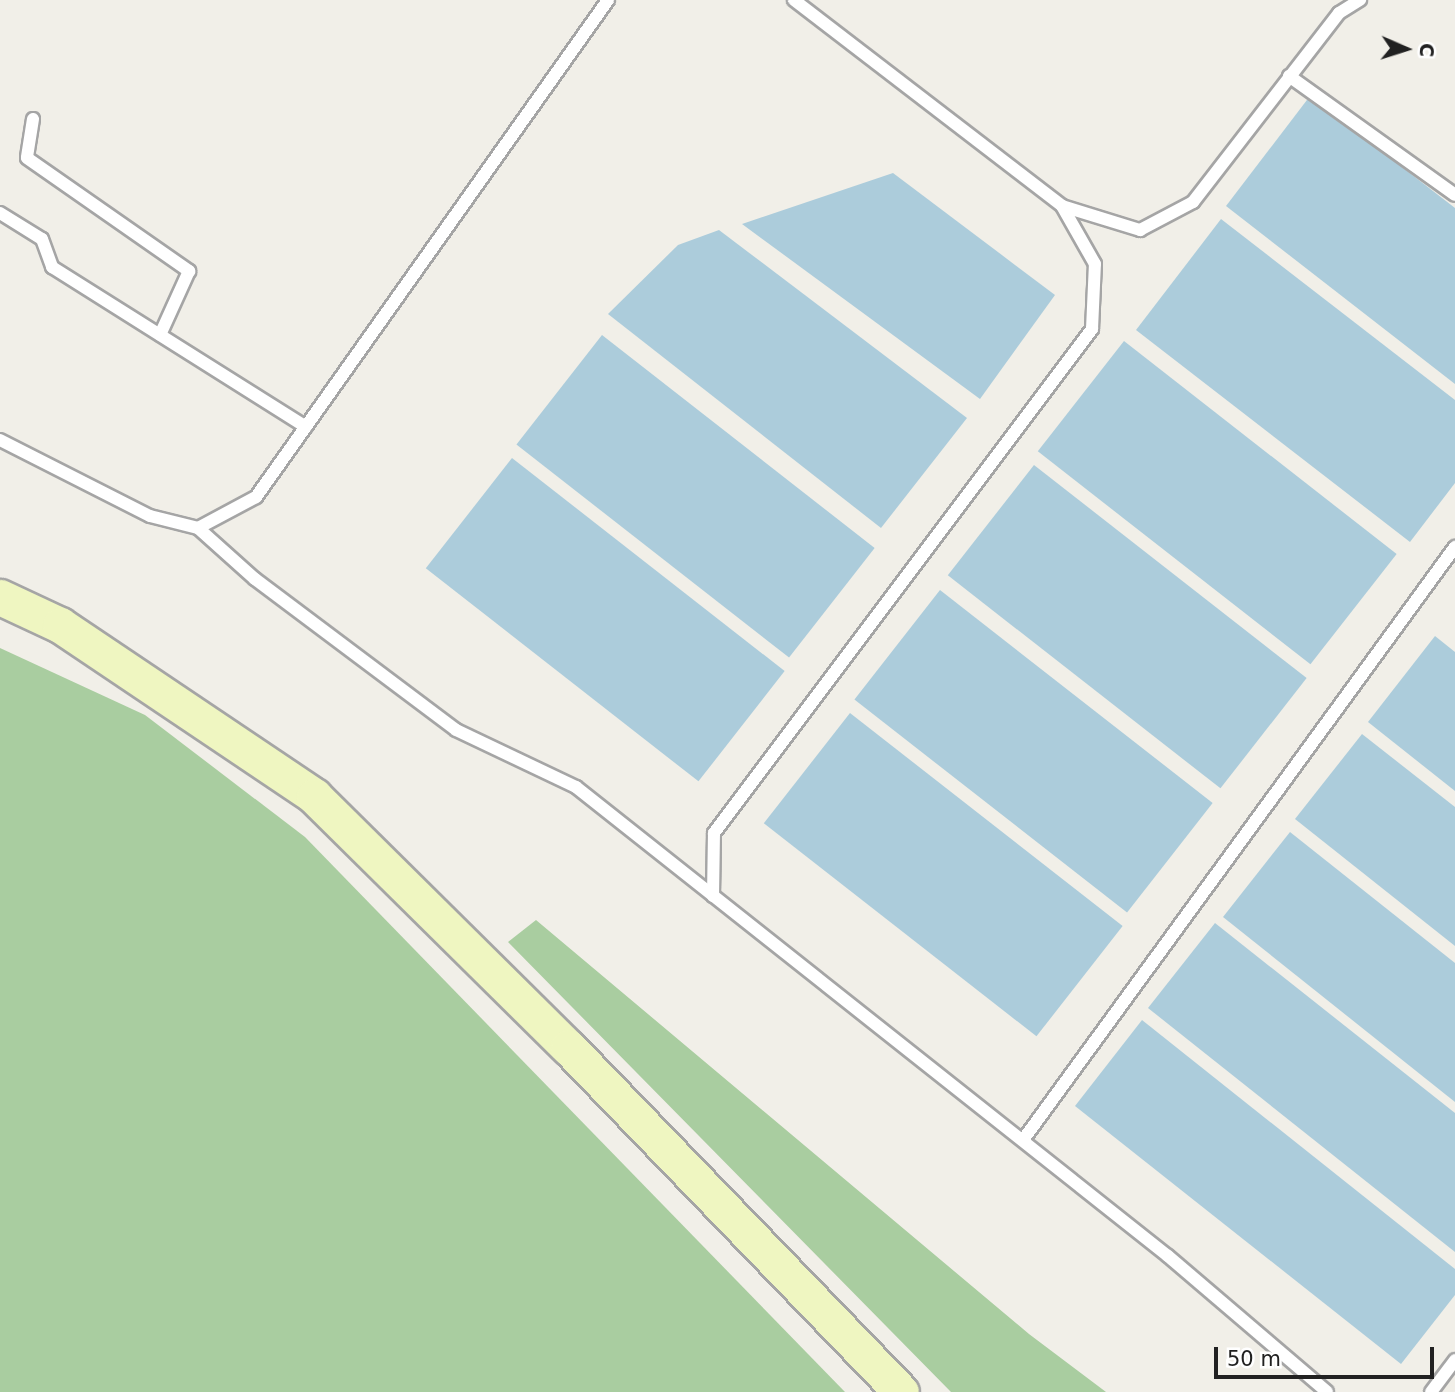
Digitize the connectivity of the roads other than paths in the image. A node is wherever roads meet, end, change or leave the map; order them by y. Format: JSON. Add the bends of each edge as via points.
{"nodes":[{"id":1,"x":608,"y":0,"type":"edge"},
{"id":2,"x":794,"y":0,"type":"edge"},
{"id":3,"x":1360,"y":0,"type":"edge"},
{"id":4,"x":1289,"y":76,"type":"junction"},
{"id":5,"x":33,"y":119,"type":"dead end"},
{"id":6,"x":1455,"y":195,"type":"edge"},
{"id":7,"x":1062,"y":206,"type":"junction"},
{"id":8,"x":0,"y":213,"type":"edge"},
{"id":9,"x":160,"y":335,"type":"junction"},
{"id":10,"x":306,"y":427,"type":"junction"},
{"id":11,"x":0,"y":440,"type":"edge"},
{"id":12,"x":198,"y":528,"type":"junction"},
{"id":13,"x":1455,"y":547,"type":"edge"},
{"id":14,"x":0,"y":597,"type":"edge"},
{"id":15,"x":713,"y":896,"type":"junction"},
{"id":16,"x":1023,"y":1140,"type":"junction"},
{"id":17,"x":1455,"y":1360,"type":"edge"},
{"id":18,"x":901,"y":1392,"type":"edge"},
{"id":19,"x":1327,"y":1392,"type":"edge"},
{"id":20,"x":1431,"y":1392,"type":"edge"}],
"edges":[{"from":1,"to":10,"type":"lane"},
{"from":2,"to":7,"type":"lane"},
{"from":3,"to":4,"type":"lane","via":[[1339,13]]},
{"from":4,"to":6,"type":"lane"},
{"from":4,"to":7,"type":"lane","via":[[1193,202],[1140,230]]},
{"from":5,"to":9,"type":"lane","via":[[27,158],[189,271]]},
{"from":7,"to":15,"type":"lane","via":[[1095,264],[1092,328],[714,833]]},
{"from":8,"to":9,"type":"lane","via":[[42,239],[52,267]]},
{"from":9,"to":10,"type":"lane"},
{"from":10,"to":12,"type":"lane","via":[[256,497]]},
{"from":11,"to":12,"type":"lane","via":[[150,516]]},
{"from":12,"to":15,"type":"lane","via":[[255,579],[456,730],[576,788]]},
{"from":13,"to":16,"type":"lane"},
{"from":14,"to":18,"type":"main road","via":[[60,625],[314,796],[559,1037]]},
{"from":15,"to":16,"type":"lane"},
{"from":16,"to":19,"type":"lane"},
{"from":17,"to":20,"type":"lane"}]}
